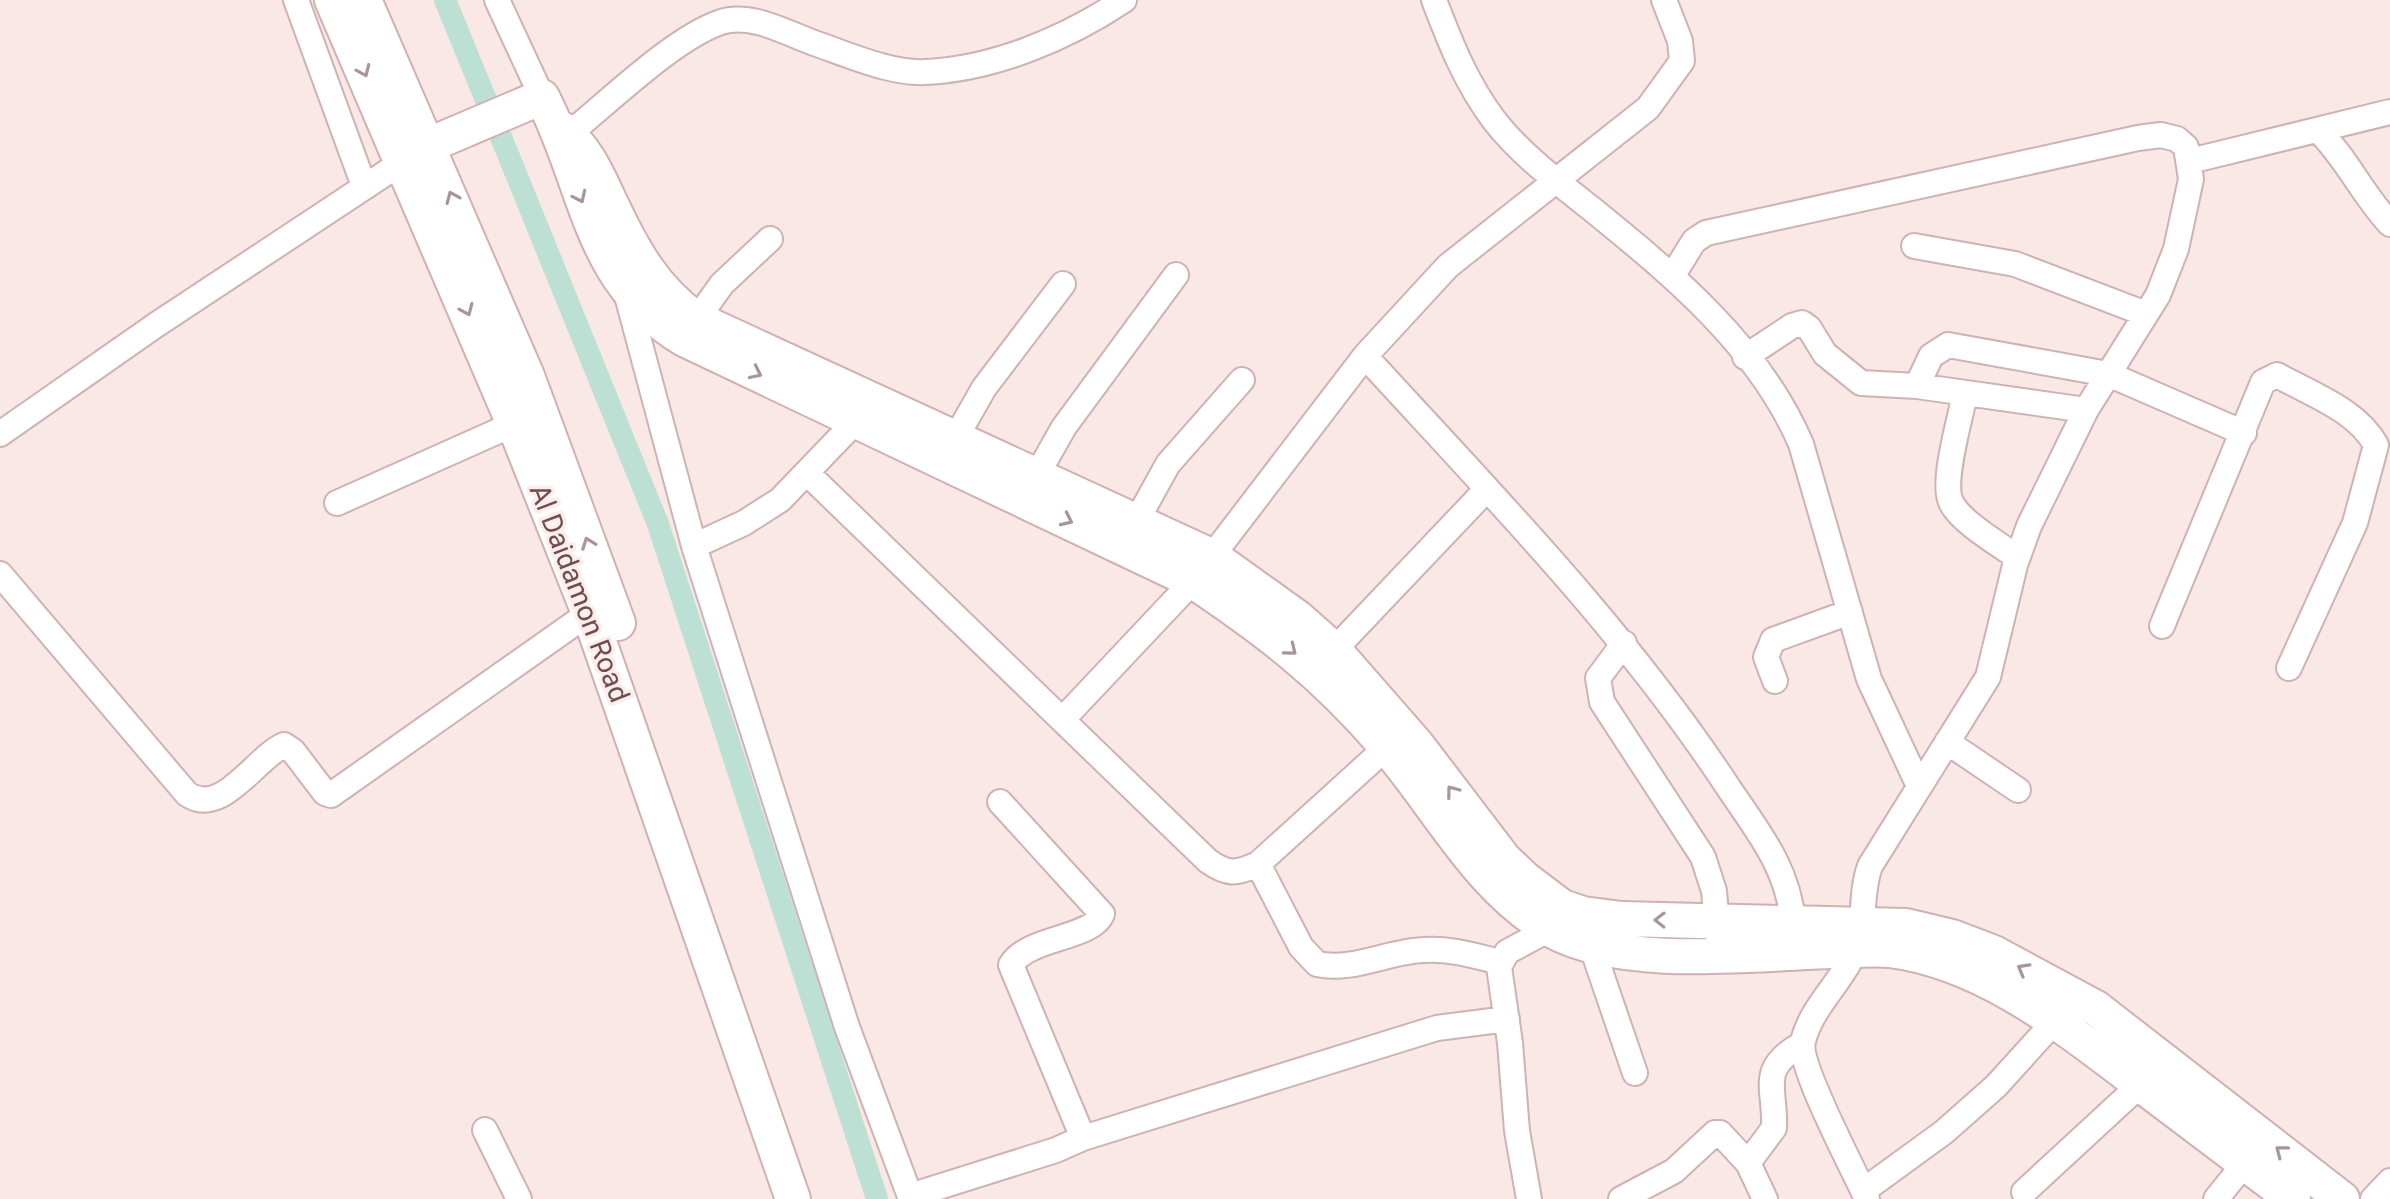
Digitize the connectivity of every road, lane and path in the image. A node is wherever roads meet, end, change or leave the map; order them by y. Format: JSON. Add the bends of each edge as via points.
{"nodes":[{"id":1,"x":296,"y":0,"type":"edge"},
{"id":2,"x":332,"y":0,"type":"edge"},
{"id":3,"x":364,"y":0,"type":"edge"},
{"id":4,"x":497,"y":0,"type":"edge"},
{"id":5,"x":1124,"y":0,"type":"edge"},
{"id":6,"x":1434,"y":0,"type":"edge"},
{"id":7,"x":1664,"y":0,"type":"edge"},
{"id":8,"x":2390,"y":112,"type":"edge"},
{"id":9,"x":557,"y":124,"type":"junction"},
{"id":10,"x":2318,"y":130,"type":"junction"},
{"id":11,"x":416,"y":153,"type":"junction"},
{"id":12,"x":2190,"y":161,"type":"junction"},
{"id":13,"x":1557,"y":180,"type":"junction"},
{"id":14,"x":364,"y":186,"type":"junction"},
{"id":15,"x":2390,"y":224,"type":"edge"},
{"id":16,"x":770,"y":239,"type":"dead end"},
{"id":17,"x":1914,"y":246,"type":"dead end"},
{"id":18,"x":1176,"y":275,"type":"dead end"},
{"id":19,"x":1673,"y":275,"type":"junction"},
{"id":20,"x":1063,"y":284,"type":"dead end"},
{"id":21,"x":626,"y":292,"type":"junction"},
{"id":22,"x":2146,"y":314,"type":"junction"},
{"id":23,"x":690,"y":329,"type":"junction"},
{"id":24,"x":1365,"y":356,"type":"junction"},
{"id":25,"x":1745,"y":357,"type":"junction"},
{"id":26,"x":2108,"y":374,"type":"junction"},
{"id":27,"x":1242,"y":380,"type":"dead end"},
{"id":28,"x":1917,"y":386,"type":"junction"},
{"id":29,"x":1965,"y":393,"type":"junction"},
{"id":30,"x":2086,"y":410,"type":"junction"},
{"id":31,"x":855,"y":422,"type":"junction"},
{"id":32,"x":514,"y":424,"type":"junction"},
{"id":33,"x":2244,"y":433,"type":"junction"},
{"id":34,"x":0,"y":434,"type":"edge"},
{"id":35,"x":949,"y":450,"type":"junction"},
{"id":36,"x":808,"y":474,"type":"junction"},
{"id":37,"x":1029,"y":488,"type":"junction"},
{"id":38,"x":1487,"y":489,"type":"junction"},
{"id":39,"x":337,"y":503,"type":"dead end"},
{"id":40,"x":1129,"y":534,"type":"junction"},
{"id":41,"x":694,"y":546,"type":"junction"},
{"id":42,"x":2017,"y":557,"type":"junction"},
{"id":43,"x":1203,"y":569,"type":"junction"},
{"id":44,"x":0,"y":574,"type":"edge"},
{"id":45,"x":1850,"y":612,"type":"junction"},
{"id":46,"x":589,"y":613,"type":"junction"},
{"id":47,"x":2162,"y":626,"type":"dead end"},
{"id":48,"x":1624,"y":643,"type":"junction"},
{"id":49,"x":1334,"y":650,"type":"junction"},
{"id":50,"x":2289,"y":668,"type":"dead end"},
{"id":51,"x":1775,"y":681,"type":"dead end"},
{"id":52,"x":630,"y":690,"type":"junction"},
{"id":53,"x":1063,"y":719,"type":"junction"},
{"id":54,"x":1947,"y":742,"type":"junction"},
{"id":55,"x":1387,"y":747,"type":"junction"},
{"id":56,"x":1919,"y":786,"type":"junction"},
{"id":57,"x":2018,"y":790,"type":"dead end"},
{"id":58,"x":1000,"y":802,"type":"dead end"},
{"id":59,"x":1258,"y":864,"type":"junction"},
{"id":60,"x":1717,"y":920,"type":"junction"},
{"id":61,"x":1793,"y":922,"type":"junction"},
{"id":62,"x":1580,"y":927,"type":"junction"},
{"id":63,"x":1858,"y":937,"type":"junction"},
{"id":64,"x":1719,"y":954,"type":"junction"},
{"id":65,"x":1500,"y":962,"type":"junction"},
{"id":66,"x":2061,"y":1008,"type":"junction"},
{"id":67,"x":1507,"y":1019,"type":"junction"},
{"id":68,"x":1802,"y":1044,"type":"junction"},
{"id":69,"x":1635,"y":1073,"type":"dead end"},
{"id":70,"x":2141,"y":1084,"type":"junction"},
{"id":71,"x":485,"y":1130,"type":"dead end"},
{"id":72,"x":1083,"y":1138,"type":"junction"},
{"id":73,"x":1748,"y":1163,"type":"junction"},
{"id":74,"x":2245,"y":1163,"type":"junction"},
{"id":75,"x":2390,"y":1181,"type":"edge"},
{"id":76,"x":2024,"y":1192,"type":"dead end"},
{"id":77,"x":1865,"y":1195,"type":"edge"},
{"id":78,"x":910,"y":1198,"type":"edge"},
{"id":79,"x":519,"y":1199,"type":"edge"},
{"id":80,"x":793,"y":1199,"type":"edge"},
{"id":81,"x":815,"y":1199,"type":"edge"},
{"id":82,"x":1529,"y":1199,"type":"edge"},
{"id":83,"x":1621,"y":1199,"type":"edge"},
{"id":84,"x":1765,"y":1199,"type":"edge"},
{"id":85,"x":2216,"y":1199,"type":"edge"},
{"id":86,"x":2293,"y":1199,"type":"edge"},
{"id":87,"x":2342,"y":1199,"type":"edge"},
{"id":88,"x":2373,"y":1199,"type":"edge"}],
"edges":[{"from":1,"to":14,"type":"street"},
{"from":2,"to":11,"type":"street","name":"Al Daidamon Road","one_way":true},
{"from":3,"to":11,"type":"street","name":"Al Daidamon Road"},
{"from":4,"to":9,"type":"street"},
{"from":5,"to":9,"type":"street","via":[[1069,32],[1018,53],[924,72],[851,56],[747,20],[720,22]]},
{"from":6,"to":13,"type":"street","via":[[1453,50],[1495,121]]},
{"from":7,"to":13,"type":"street","via":[[1682,61],[1648,108]]},
{"from":8,"to":10,"type":"street"},
{"from":9,"to":11,"type":"street"},
{"from":9,"to":21,"type":"street","one_way":true,"via":[[574,184]]},
{"from":9,"to":23,"type":"street","via":[[589,157],[656,285]]},
{"from":10,"to":12,"type":"street"},
{"from":10,"to":15,"type":"street","via":[[2342,153]]},
{"from":11,"to":14,"type":"street"},
{"from":11,"to":32,"type":"street","name":"Al Daidamon Road","one_way":true},
{"from":52,"to":11,"type":"street","name":"Al Daidamon Road","one_way":true,"via":[[535,395]]},
{"from":12,"to":19,"type":"street","via":[[2177,139],[2138,138],[1706,233],[1697,237]]},
{"from":12,"to":22,"type":"street","via":[[2185,220]]},
{"from":13,"to":19,"type":"street"},
{"from":13,"to":24,"type":"street","via":[[1448,266]]},
{"from":14,"to":34,"type":"street"},
{"from":16,"to":23,"type":"street","via":[[722,284]]},
{"from":17,"to":22,"type":"street","via":[[2015,264]]},
{"from":18,"to":37,"type":"street","via":[[1064,427]]},
{"from":19,"to":25,"type":"street"},
{"from":20,"to":35,"type":"street","via":[[984,388]]},
{"from":21,"to":23,"type":"street","via":[[652,318]]},
{"from":21,"to":41,"type":"street"},
{"from":22,"to":26,"type":"street"},
{"from":23,"to":31,"type":"street","one_way":true},
{"from":23,"to":35,"type":"street"},
{"from":24,"to":38,"type":"street"},
{"from":24,"to":43,"type":"street"},
{"from":25,"to":28,"type":"street","via":[[1802,323],[1825,354],[1861,383]]},
{"from":25,"to":45,"type":"street","via":[[1784,410],[1801,444]]},
{"from":26,"to":28,"type":"street","via":[[1948,345],[1931,356]]},
{"from":26,"to":30,"type":"street"},
{"from":26,"to":33,"type":"street"},
{"from":27,"to":40,"type":"street","via":[[1168,464]]},
{"from":28,"to":29,"type":"street"},
{"from":29,"to":30,"type":"street"},
{"from":29,"to":42,"type":"street","via":[[1949,480],[1951,502]]},
{"from":30,"to":42,"type":"street"},
{"from":31,"to":35,"type":"street"},
{"from":31,"to":36,"type":"street"},
{"from":32,"to":39,"type":"street"},
{"from":32,"to":46,"type":"street","name":"Al Daidamon Road"},
{"from":33,"to":47,"type":"street"},
{"from":33,"to":50,"type":"street","via":[[2263,382],[2277,375],[2353,417],[2376,445],[2355,523]]},
{"from":35,"to":37,"type":"street"},
{"from":36,"to":41,"type":"street","via":[[763,512]]},
{"from":36,"to":53,"type":"street"},
{"from":37,"to":40,"type":"street"},
{"from":38,"to":48,"type":"street"},
{"from":38,"to":49,"type":"street"},
{"from":40,"to":43,"type":"street"},
{"from":41,"to":78,"type":"street","via":[[847,1027]]},
{"from":42,"to":54,"type":"street","via":[[1992,667]]},
{"from":43,"to":49,"type":"street","via":[[1298,618]]},
{"from":43,"to":53,"type":"street"},
{"from":43,"to":55,"type":"street","one_way":true,"via":[[1338,691]]},
{"from":44,"to":46,"type":"street","via":[[187,794],[204,800],[222,795],[284,745],[331,795]]},
{"from":45,"to":51,"type":"street","via":[[1773,640],[1766,657]]},
{"from":45,"to":56,"type":"street","via":[[1873,690]]},
{"from":46,"to":52,"type":"street","name":"Al Daidamon Road"},
{"from":48,"to":60,"type":"street","via":[[1598,678],[1602,702],[1703,857]]},
{"from":48,"to":61,"type":"street","via":[[1774,856],[1786,879]]},
{"from":62,"to":49,"type":"street","one_way":true,"via":[[1504,859],[1417,745]]},
{"from":52,"to":80,"type":"street","name":"Al Daidamon Road"},
{"from":52,"to":81,"type":"street","name":"Al Daidamon Road"},
{"from":53,"to":59,"type":"street","via":[[1224,873]]},
{"from":54,"to":56,"type":"street"},
{"from":54,"to":57,"type":"street"},
{"from":55,"to":59,"type":"street"},
{"from":55,"to":62,"type":"street","via":[[1484,871],[1516,903]]},
{"from":56,"to":63,"type":"street","via":[[1870,866],[1862,887]]},
{"from":58,"to":72,"type":"street","via":[[1102,914],[1095,924],[1025,951],[1011,965]]},
{"from":59,"to":65,"type":"street","via":[[1301,947],[1317,964],[1425,950]]},
{"from":60,"to":61,"type":"street"},
{"from":60,"to":62,"type":"street","one_way":true},
{"from":60,"to":64,"type":"street"},
{"from":61,"to":63,"type":"street"},
{"from":62,"to":64,"type":"street"},
{"from":62,"to":65,"type":"street","via":[[1507,952]]},
{"from":62,"to":69,"type":"street"},
{"from":63,"to":64,"type":"street"},
{"from":63,"to":66,"type":"street"},
{"from":63,"to":68,"type":"street"},
{"from":65,"to":67,"type":"street"},
{"from":66,"to":70,"type":"street"},
{"from":66,"to":77,"type":"street","via":[[1986,1095]]},
{"from":87,"to":66,"type":"street","one_way":true,"via":[[2096,1008]]},
{"from":67,"to":72,"type":"street","via":[[1437,1028]]},
{"from":67,"to":82,"type":"street"},
{"from":68,"to":73,"type":"street","via":[[1776,1064],[1769,1083],[1774,1128]]},
{"from":68,"to":77,"type":"street","via":[[1807,1069]]},
{"from":70,"to":74,"type":"street"},
{"from":70,"to":76,"type":"street"},
{"from":71,"to":79,"type":"street"},
{"from":72,"to":78,"type":"street"},
{"from":73,"to":83,"type":"street","via":[[1715,1133],[1674,1171]]},
{"from":73,"to":84,"type":"street"},
{"from":74,"to":85,"type":"street"},
{"from":74,"to":86,"type":"street"},
{"from":75,"to":88,"type":"street"}]}
